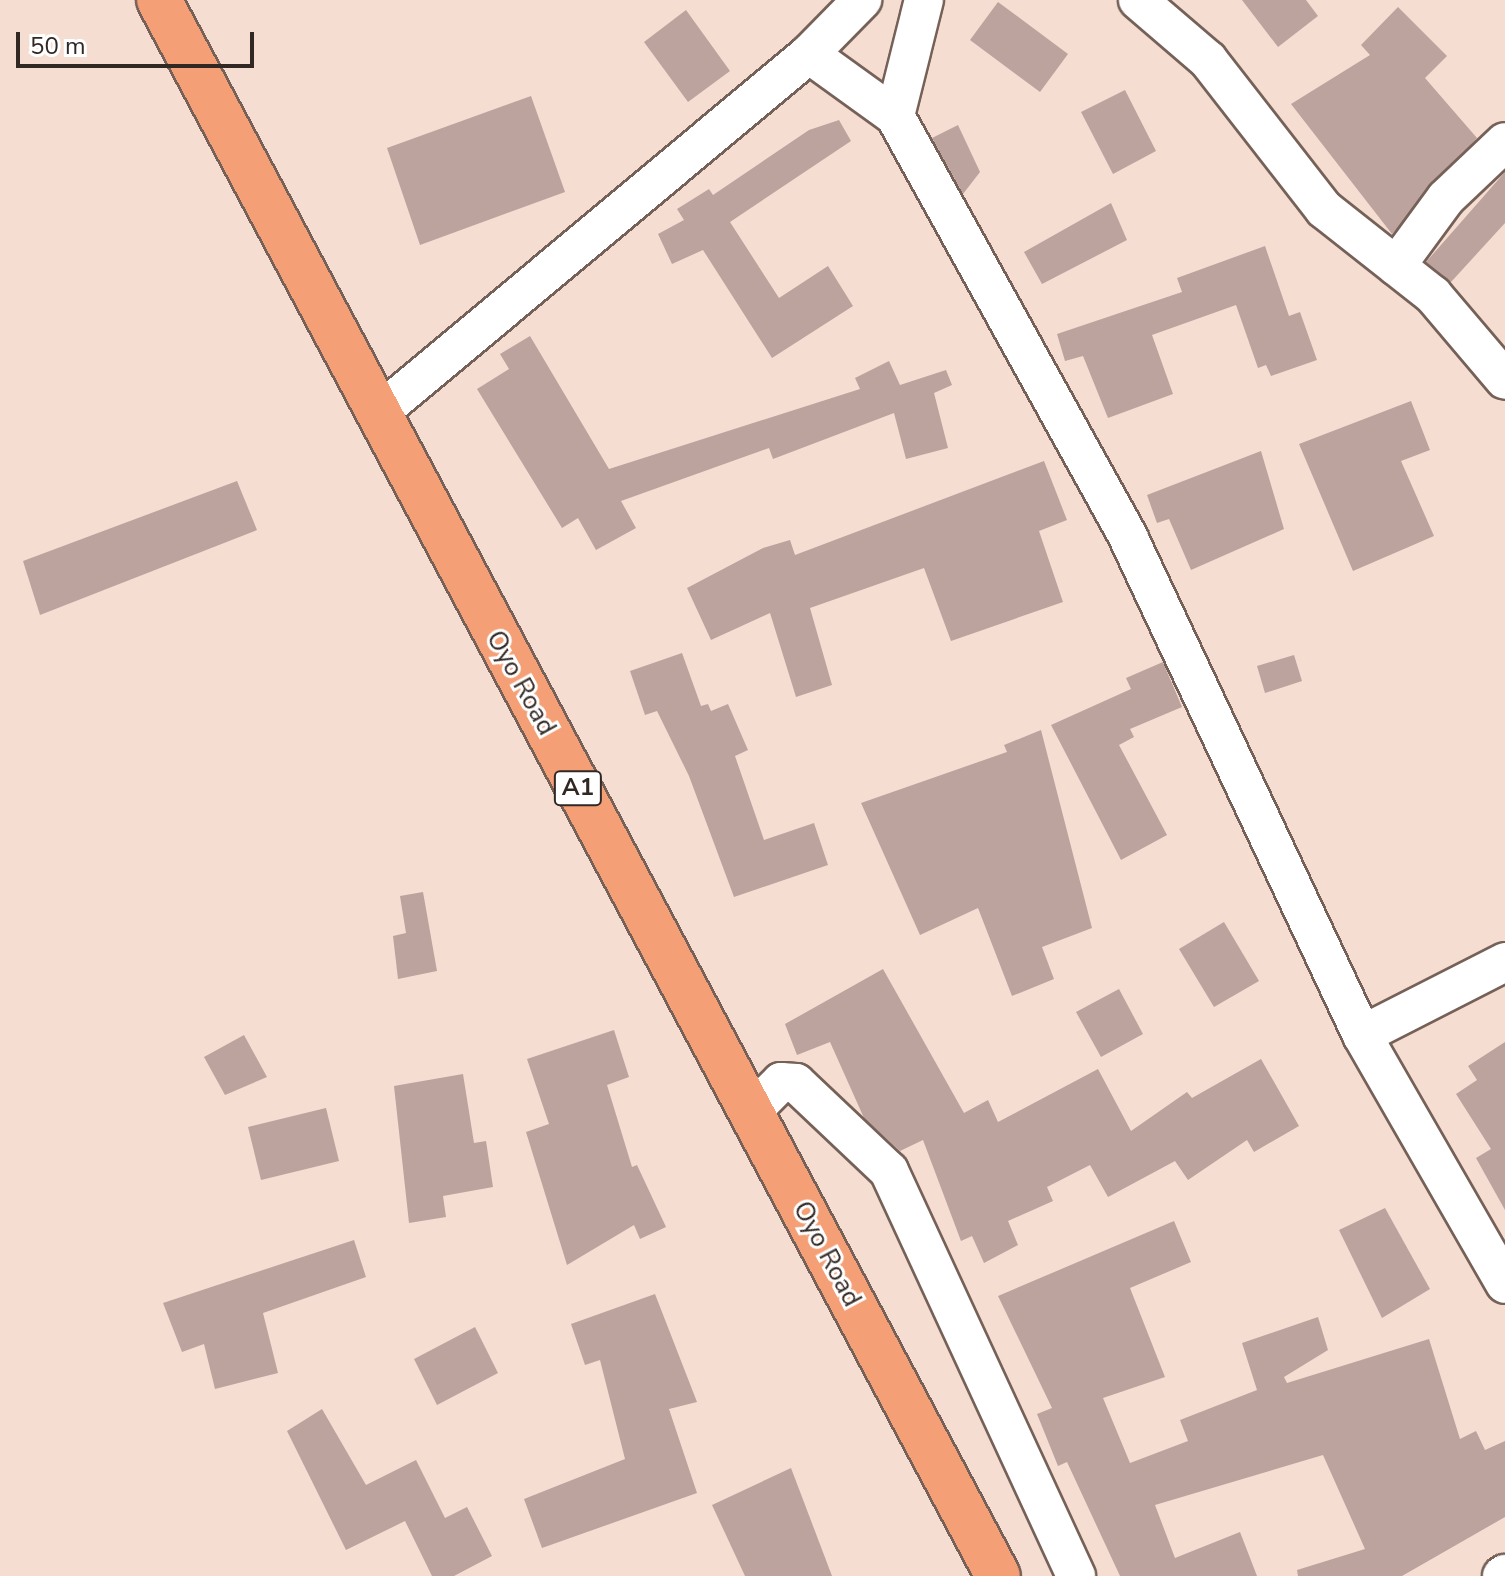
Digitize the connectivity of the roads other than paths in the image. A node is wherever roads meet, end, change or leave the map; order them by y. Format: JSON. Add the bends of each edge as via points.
{"nodes":[{"id":1,"x":159,"y":0,"type":"edge"},
{"id":2,"x":862,"y":0,"type":"edge"},
{"id":3,"x":924,"y":0,"type":"edge"},
{"id":4,"x":1138,"y":0,"type":"edge"},
{"id":5,"x":809,"y":54,"type":"junction"},
{"id":6,"x":895,"y":116,"type":"junction"},
{"id":7,"x":1505,"y":142,"type":"edge"},
{"id":8,"x":1396,"y":266,"type":"junction"},
{"id":9,"x":1505,"y":380,"type":"edge"},
{"id":10,"x":380,"y":412,"type":"junction"},
{"id":11,"x":1505,"y":962,"type":"edge"},
{"id":12,"x":1362,"y":1035,"type":"junction"},
{"id":13,"x":750,"y":1113,"type":"junction"},
{"id":14,"x":1505,"y":1284,"type":"edge"},
{"id":15,"x":998,"y":1576,"type":"edge"},
{"id":16,"x":1076,"y":1576,"type":"edge"}],
"edges":[{"from":1,"to":10,"type":"highway","name":"Oyo Road","number":"A1"},
{"from":2,"to":5,"type":"street"},
{"from":3,"to":6,"type":"street"},
{"from":4,"to":8,"type":"street","via":[[1208,60],[1324,209]]},
{"from":5,"to":6,"type":"street"},
{"from":5,"to":10,"type":"street"},
{"from":6,"to":12,"type":"street","via":[[1129,539]]},
{"from":7,"to":8,"type":"street","via":[[1446,198]]},
{"from":8,"to":9,"type":"street","via":[[1433,295]]},
{"from":10,"to":13,"type":"highway","name":"Oyo Road","number":"A1"},
{"from":11,"to":12,"type":"street"},
{"from":12,"to":14,"type":"street"},
{"from":13,"to":15,"type":"highway","name":"Oyo Road","number":"A1"},
{"from":13,"to":16,"type":"street","via":[[781,1082],[796,1083],[889,1171]]}]}
